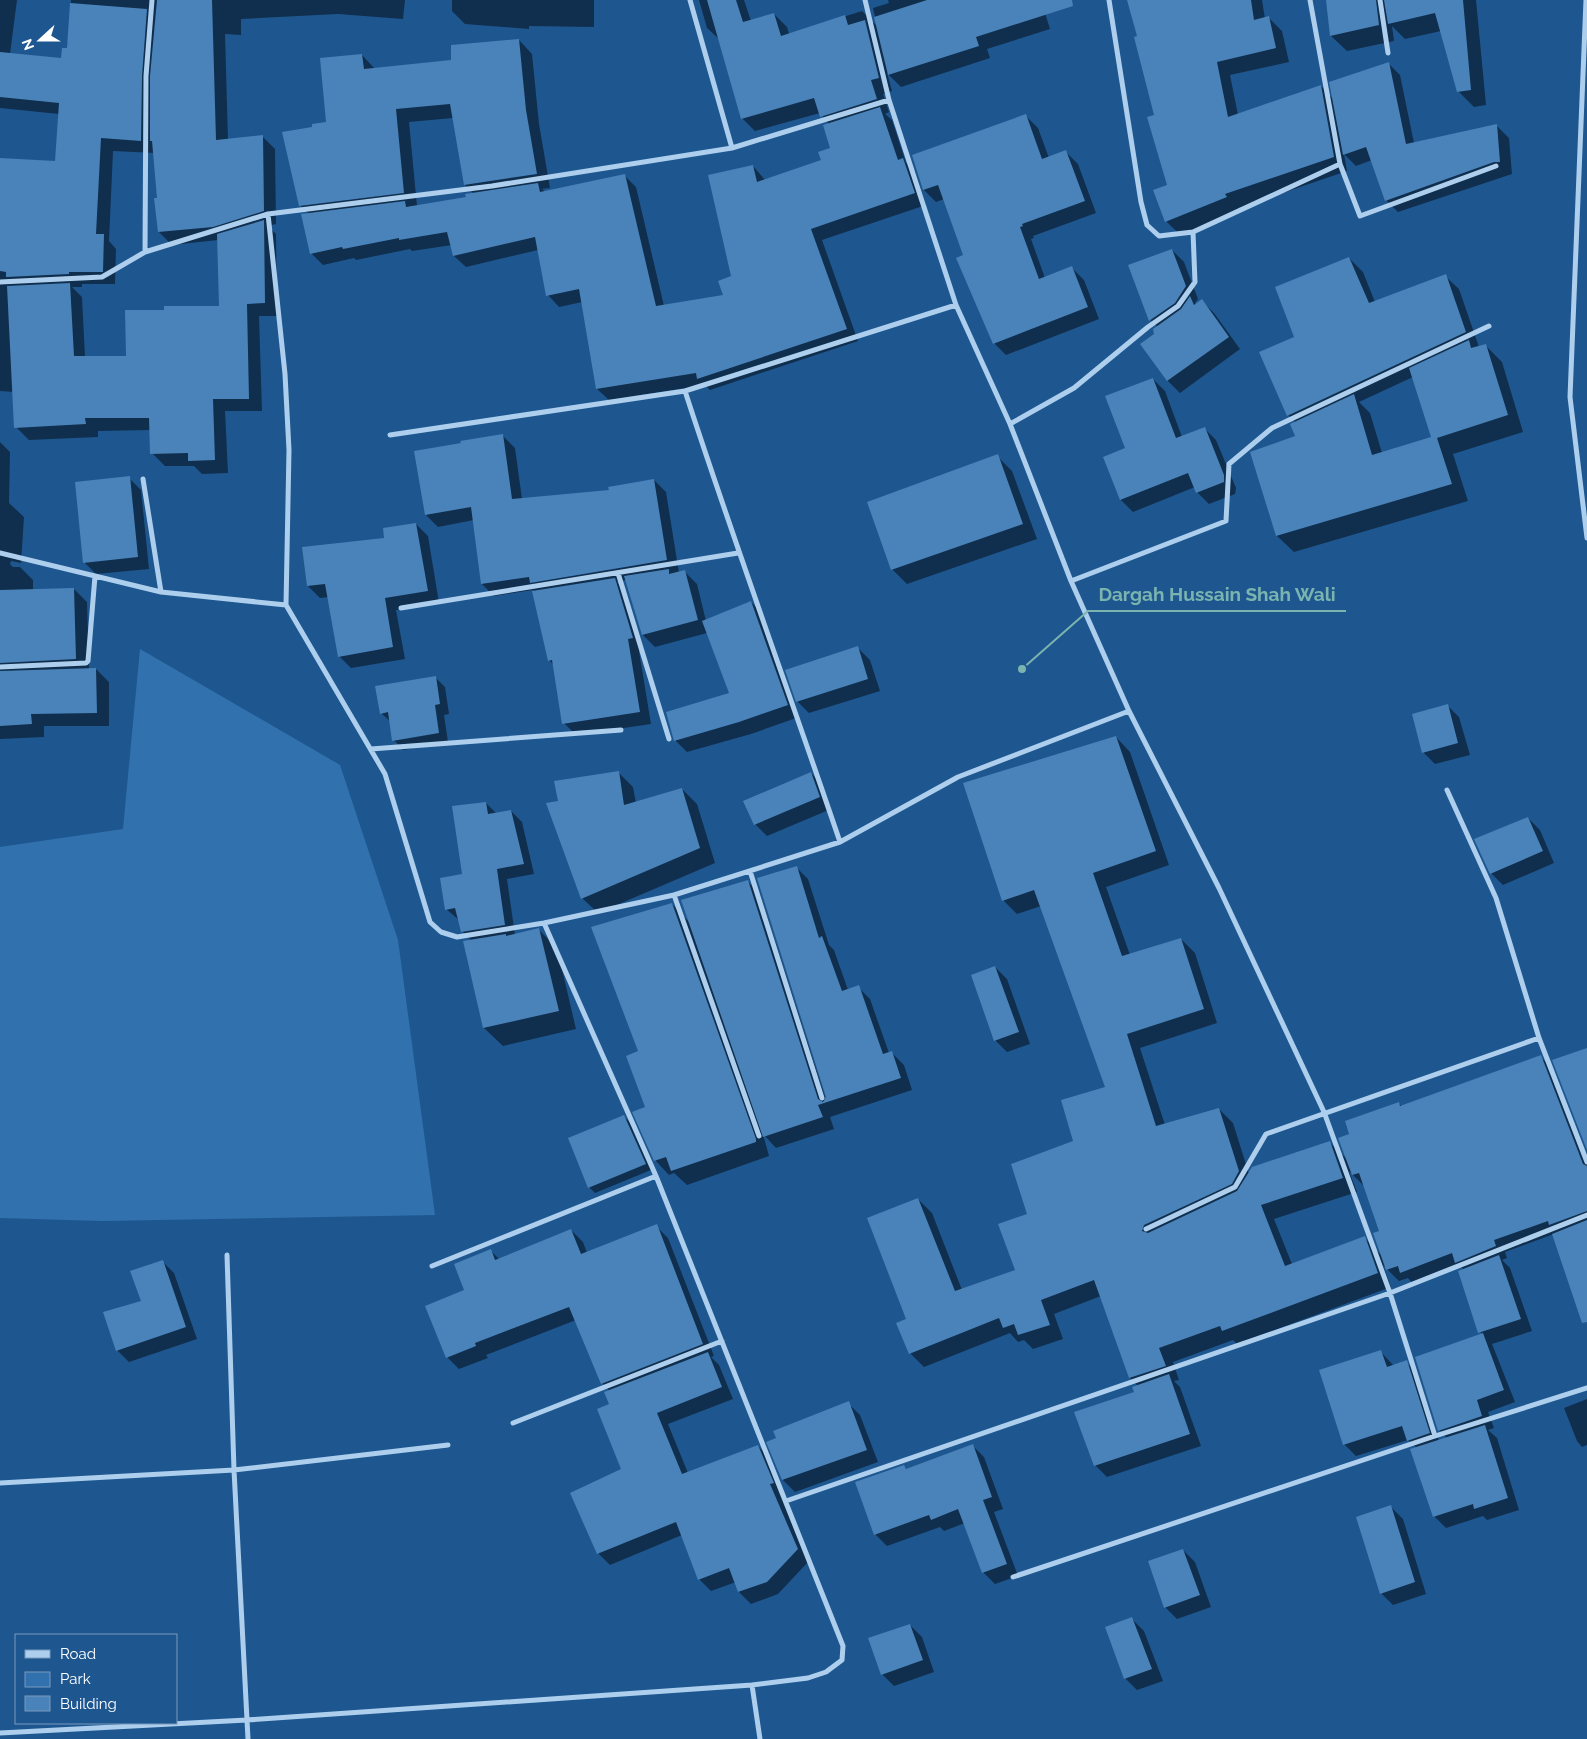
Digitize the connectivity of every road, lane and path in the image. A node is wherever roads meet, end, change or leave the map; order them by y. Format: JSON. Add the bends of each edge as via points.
{"nodes":[{"id":1,"x":152,"y":0,"type":"edge"},
{"id":2,"x":690,"y":0,"type":"edge"},
{"id":3,"x":865,"y":0,"type":"edge"},
{"id":4,"x":1110,"y":0,"type":"edge"},
{"id":5,"x":1310,"y":0,"type":"edge"},
{"id":6,"x":1380,"y":0,"type":"edge"},
{"id":7,"x":1586,"y":0,"type":"edge"},
{"id":8,"x":1388,"y":53,"type":"dead end"},
{"id":9,"x":889,"y":100,"type":"junction"},
{"id":10,"x":732,"y":148,"type":"junction"},
{"id":11,"x":1340,"y":164,"type":"junction"},
{"id":12,"x":1496,"y":166,"type":"dead end"},
{"id":13,"x":268,"y":214,"type":"junction"},
{"id":14,"x":1193,"y":232,"type":"junction"},
{"id":15,"x":146,"y":252,"type":"junction"},
{"id":16,"x":0,"y":282,"type":"edge"},
{"id":17,"x":956,"y":305,"type":"junction"},
{"id":18,"x":1489,"y":326,"type":"dead end"},
{"id":19,"x":685,"y":391,"type":"junction"},
{"id":20,"x":1010,"y":424,"type":"junction"},
{"id":21,"x":390,"y":435,"type":"dead end"},
{"id":22,"x":143,"y":480,"type":"dead end"},
{"id":23,"x":1587,"y":538,"type":"edge"},
{"id":24,"x":0,"y":553,"type":"edge"},
{"id":25,"x":738,"y":553,"type":"junction"},
{"id":26,"x":618,"y":573,"type":"junction"},
{"id":27,"x":95,"y":576,"type":"junction"},
{"id":28,"x":1071,"y":581,"type":"junction"},
{"id":29,"x":161,"y":592,"type":"junction"},
{"id":30,"x":286,"y":605,"type":"junction"},
{"id":31,"x":401,"y":608,"type":"dead end"},
{"id":32,"x":0,"y":667,"type":"edge"},
{"id":33,"x":1129,"y":711,"type":"junction"},
{"id":34,"x":621,"y":730,"type":"dead end"},
{"id":35,"x":669,"y":739,"type":"dead end"},
{"id":36,"x":371,"y":748,"type":"junction"},
{"id":37,"x":1447,"y":790,"type":"dead end"},
{"id":38,"x":840,"y":842,"type":"junction"},
{"id":39,"x":750,"y":871,"type":"junction"},
{"id":40,"x":674,"y":895,"type":"junction"},
{"id":41,"x":544,"y":924,"type":"junction"},
{"id":42,"x":1539,"y":1038,"type":"junction"},
{"id":43,"x":822,"y":1098,"type":"dead end"},
{"id":44,"x":1324,"y":1112,"type":"junction"},
{"id":45,"x":759,"y":1136,"type":"dead end"},
{"id":46,"x":1587,"y":1162,"type":"edge"},
{"id":47,"x":656,"y":1176,"type":"junction"},
{"id":48,"x":1587,"y":1214,"type":"edge"},
{"id":49,"x":1146,"y":1229,"type":"dead end"},
{"id":50,"x":227,"y":1256,"type":"dead end"},
{"id":51,"x":432,"y":1266,"type":"dead end"},
{"id":52,"x":1390,"y":1293,"type":"junction"},
{"id":53,"x":722,"y":1341,"type":"junction"},
{"id":54,"x":1587,"y":1388,"type":"edge"},
{"id":55,"x":513,"y":1423,"type":"dead end"},
{"id":56,"x":1435,"y":1436,"type":"junction"},
{"id":57,"x":448,"y":1445,"type":"dead end"},
{"id":58,"x":234,"y":1470,"type":"junction"},
{"id":59,"x":0,"y":1483,"type":"edge"},
{"id":60,"x":786,"y":1501,"type":"junction"},
{"id":61,"x":1013,"y":1577,"type":"dead end"},
{"id":62,"x":752,"y":1685,"type":"junction"},
{"id":63,"x":247,"y":1720,"type":"junction"},
{"id":64,"x":171,"y":1724,"type":"edge"},
{"id":65,"x":178,"y":1724,"type":"edge"},
{"id":66,"x":0,"y":1733,"type":"edge"},
{"id":67,"x":248,"y":1739,"type":"edge"},
{"id":68,"x":760,"y":1739,"type":"edge"}],
"edges":[{"from":1,"to":15,"type":"street","via":[[146,76]]},
{"from":2,"to":10,"type":"street"},
{"from":3,"to":9,"type":"street"},
{"from":4,"to":14,"type":"street","via":[[1147,225],[1159,236]]},
{"from":5,"to":11,"type":"street"},
{"from":6,"to":8,"type":"street"},
{"from":7,"to":23,"type":"street","via":[[1570,397]]},
{"from":9,"to":10,"type":"street"},
{"from":9,"to":17,"type":"street"},
{"from":10,"to":13,"type":"street","via":[[492,186]]},
{"from":11,"to":12,"type":"street","via":[[1360,216]]},
{"from":11,"to":14,"type":"street"},
{"from":13,"to":15,"type":"street"},
{"from":13,"to":30,"type":"street","via":[[285,374],[289,450]]},
{"from":14,"to":20,"type":"street","via":[[1195,282],[1178,306],[1074,388]]},
{"from":15,"to":16,"type":"street","via":[[102,277]]},
{"from":17,"to":19,"type":"street"},
{"from":17,"to":20,"type":"street"},
{"from":18,"to":28,"type":"street","via":[[1272,428],[1229,464],[1226,521]]},
{"from":19,"to":21,"type":"street"},
{"from":19,"to":25,"type":"street"},
{"from":20,"to":28,"type":"street"},
{"from":22,"to":29,"type":"street"},
{"from":24,"to":27,"type":"street"},
{"from":25,"to":26,"type":"street"},
{"from":25,"to":38,"type":"street"},
{"from":26,"to":31,"type":"street"},
{"from":26,"to":35,"type":"street"},
{"from":27,"to":29,"type":"street"},
{"from":27,"to":32,"type":"street","via":[[88,661],[81,664]]},
{"from":28,"to":33,"type":"street"},
{"from":29,"to":30,"type":"street"},
{"from":30,"to":36,"type":"street"},
{"from":33,"to":38,"type":"street","via":[[958,777]]},
{"from":33,"to":44,"type":"street","via":[[1219,888]]},
{"from":34,"to":36,"type":"street"},
{"from":36,"to":41,"type":"street","via":[[385,774],[430,922],[442,932],[457,937]]},
{"from":37,"to":42,"type":"street","via":[[1496,898]]},
{"from":38,"to":39,"type":"street"},
{"from":39,"to":40,"type":"street"},
{"from":39,"to":43,"type":"street"},
{"from":40,"to":41,"type":"street"},
{"from":40,"to":45,"type":"street"},
{"from":41,"to":47,"type":"street"},
{"from":42,"to":44,"type":"street"},
{"from":42,"to":46,"type":"street"},
{"from":44,"to":49,"type":"street","via":[[1266,1134],[1234,1187]]},
{"from":44,"to":52,"type":"street"},
{"from":47,"to":51,"type":"street"},
{"from":47,"to":53,"type":"street"},
{"from":48,"to":52,"type":"street"},
{"from":50,"to":58,"type":"street"},
{"from":52,"to":56,"type":"street"},
{"from":52,"to":60,"type":"street"},
{"from":53,"to":55,"type":"street"},
{"from":53,"to":60,"type":"street"},
{"from":54,"to":56,"type":"street"},
{"from":56,"to":61,"type":"street"},
{"from":57,"to":58,"type":"street"},
{"from":58,"to":59,"type":"street"},
{"from":58,"to":63,"type":"street"},
{"from":60,"to":62,"type":"street","via":[[843,1646],[842,1660],[826,1672],[808,1678]]},
{"from":62,"to":63,"type":"street"},
{"from":62,"to":68,"type":"street"},
{"from":63,"to":65,"type":"street"},
{"from":63,"to":67,"type":"street"},
{"from":64,"to":66,"type":"street"}]}
